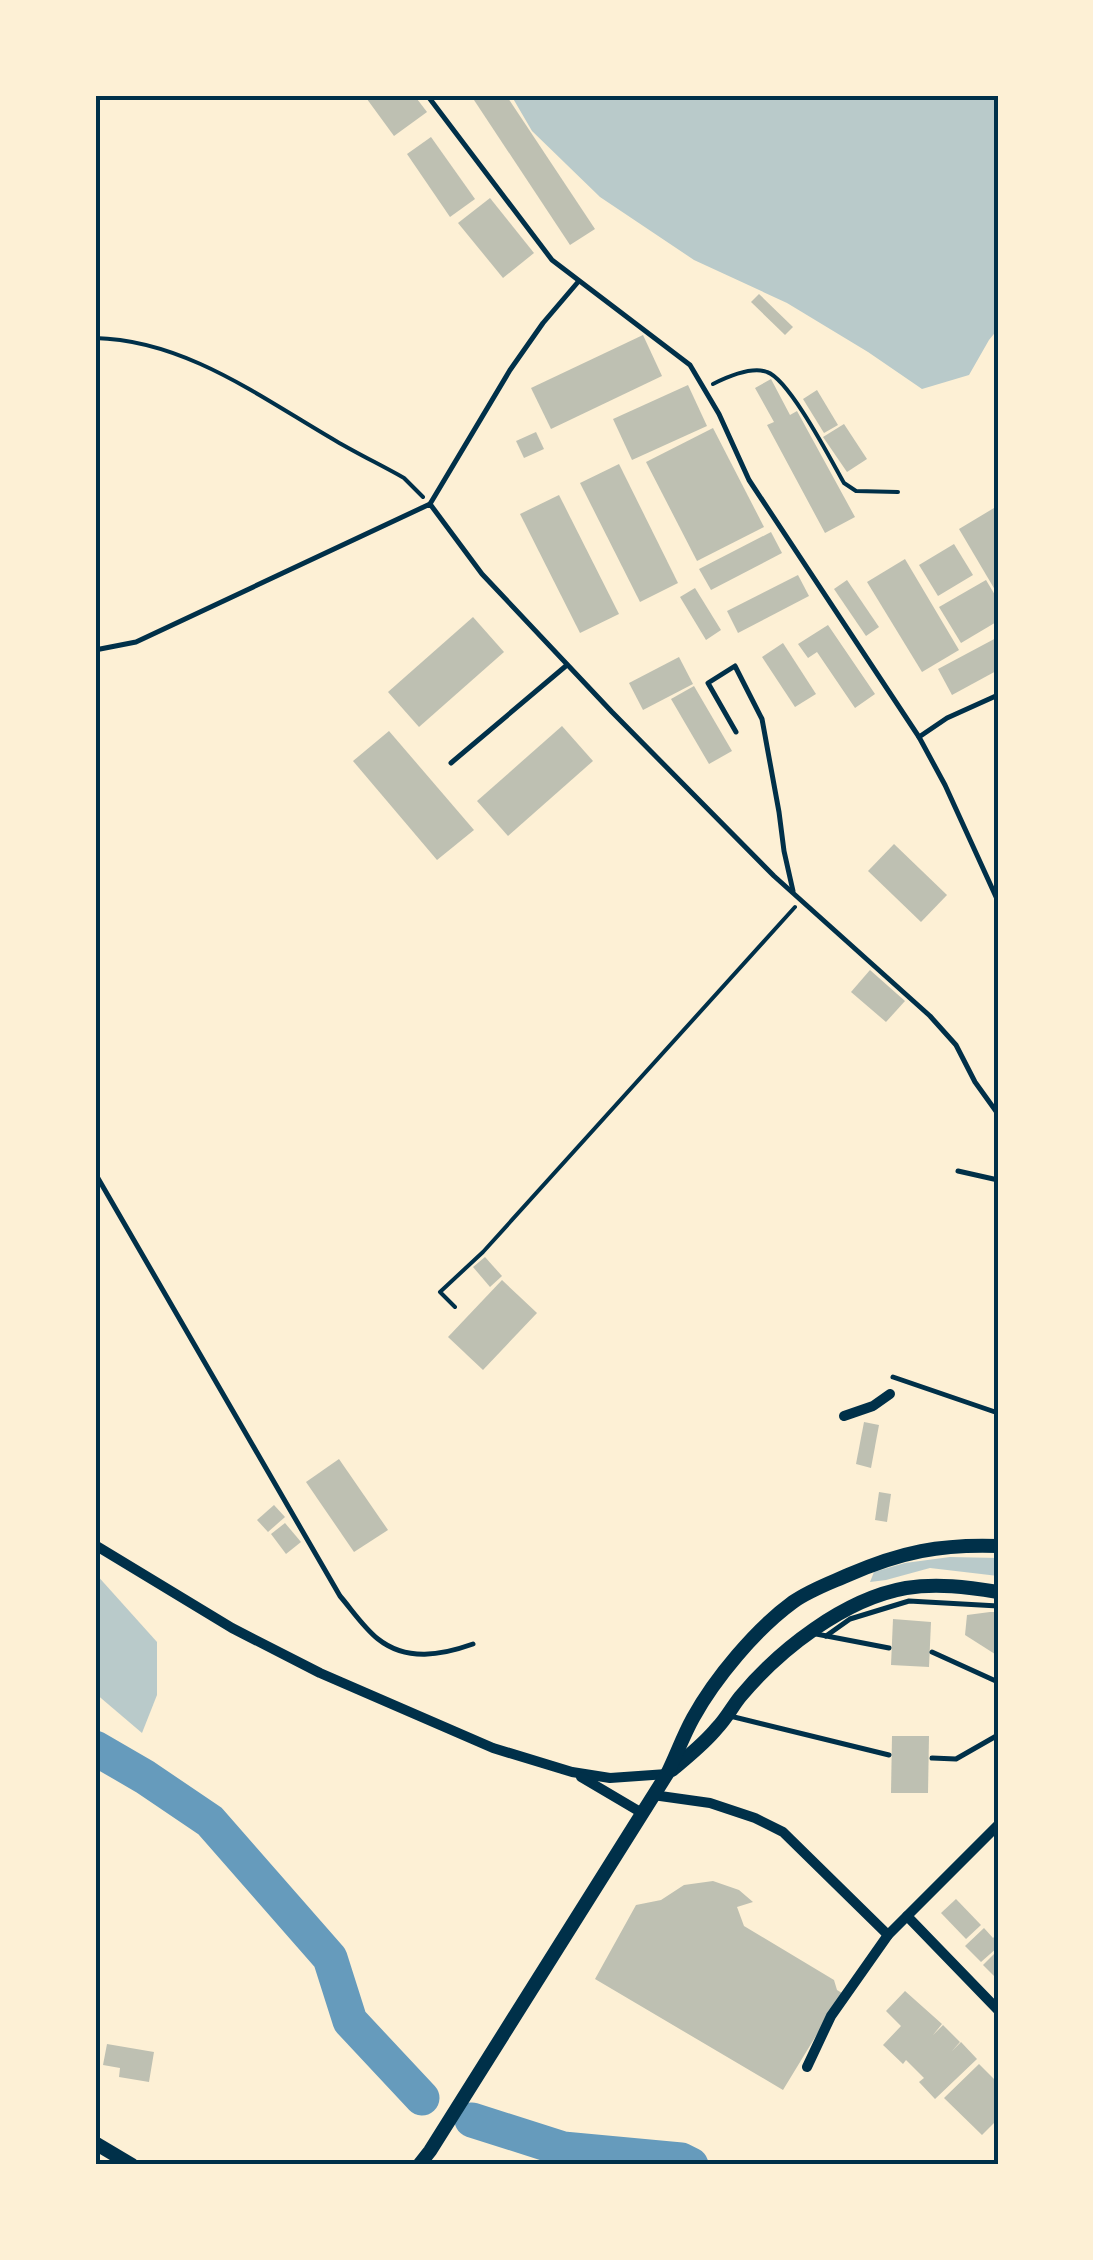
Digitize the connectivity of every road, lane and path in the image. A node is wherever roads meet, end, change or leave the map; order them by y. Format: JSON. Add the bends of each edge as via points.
{"nodes":[{"id":1,"x":427,"y":95,"type":"edge"},
{"id":2,"x":579,"y":282,"type":"junction"},
{"id":3,"x":95,"y":338,"type":"edge"},
{"id":4,"x":704,"y":389,"type":"junction"},
{"id":5,"x":898,"y":492,"type":"dead end"},
{"id":6,"x":430,"y":504,"type":"junction"},
{"id":7,"x":95,"y":650,"type":"edge"},
{"id":8,"x":567,"y":665,"type":"junction"},
{"id":9,"x":998,"y":694,"type":"edge"},
{"id":10,"x":736,"y":732,"type":"dead end"},
{"id":11,"x":918,"y":738,"type":"junction"},
{"id":12,"x":451,"y":762,"type":"dead end"},
{"id":13,"x":794,"y":894,"type":"junction"},
{"id":14,"x":998,"y":897,"type":"edge"},
{"id":15,"x":801,"y":900,"type":"junction"},
{"id":16,"x":998,"y":1114,"type":"edge"},
{"id":17,"x":958,"y":1171,"type":"dead end"},
{"id":18,"x":95,"y":1174,"type":"edge"},
{"id":19,"x":998,"y":1180,"type":"edge"},
{"id":20,"x":455,"y":1307,"type":"dead end"},
{"id":21,"x":893,"y":1378,"type":"dead end"},
{"id":22,"x":890,"y":1394,"type":"dead end"},
{"id":23,"x":998,"y":1412,"type":"edge"},
{"id":24,"x":844,"y":1416,"type":"dead end"},
{"id":25,"x":95,"y":1545,"type":"edge"},
{"id":26,"x":998,"y":1546,"type":"edge"},
{"id":27,"x":998,"y":1592,"type":"edge"},
{"id":28,"x":998,"y":1606,"type":"edge"},
{"id":29,"x":808,"y":1633,"type":"junction"},
{"id":30,"x":826,"y":1636,"type":"junction"},
{"id":31,"x":472,"y":1644,"type":"dead end"},
{"id":32,"x":889,"y":1648,"type":"dead end"},
{"id":33,"x":932,"y":1652,"type":"dead end"},
{"id":34,"x":998,"y":1682,"type":"edge"},
{"id":35,"x":728,"y":1715,"type":"junction"},
{"id":36,"x":998,"y":1735,"type":"edge"},
{"id":37,"x":889,"y":1755,"type":"dead end"},
{"id":38,"x":932,"y":1758,"type":"dead end"},
{"id":39,"x":572,"y":1772,"type":"junction"},
{"id":40,"x":668,"y":1774,"type":"junction"},
{"id":41,"x":653,"y":1796,"type":"junction"},
{"id":42,"x":642,"y":1814,"type":"junction"},
{"id":43,"x":998,"y":1825,"type":"edge"},
{"id":44,"x":907,"y":1916,"type":"junction"},
{"id":45,"x":888,"y":1935,"type":"junction"},
{"id":46,"x":998,"y":2010,"type":"edge"},
{"id":47,"x":807,"y":2066,"type":"dead end"},
{"id":48,"x":95,"y":2143,"type":"edge"},
{"id":49,"x":132,"y":2165,"type":"edge"},
{"id":50,"x":419,"y":2165,"type":"edge"}],
"edges":[{"from":1,"to":2,"type":"lane","via":[[552,260]]},
{"from":2,"to":4,"type":"lane","via":[[690,364]]},
{"from":2,"to":6,"type":"lane","via":[[510,370]]},
{"from":3,"to":6,"type":"path","via":[[154,346],[217,372],[404,478]]},
{"from":4,"to":5,"type":"path","via":[[763,370],[802,410],[844,483]]},
{"from":4,"to":11,"type":"lane","via":[[749,480]]},
{"from":6,"to":7,"type":"lane","via":[[136,642]]},
{"from":6,"to":8,"type":"lane","via":[[482,574]]},
{"from":8,"to":12,"type":"lane"},
{"from":8,"to":13,"type":"lane"},
{"from":9,"to":11,"type":"lane"},
{"from":10,"to":13,"type":"lane","via":[[708,683],[735,666],[762,719]]},
{"from":11,"to":14,"type":"lane"},
{"from":13,"to":15,"type":"lane"},
{"from":15,"to":16,"type":"lane","via":[[930,1016]]},
{"from":15,"to":20,"type":"path","via":[[440,1292]]},
{"from":17,"to":19,"type":"lane"},
{"from":18,"to":31,"type":"lane","via":[[340,1596],[377,1639],[404,1652],[446,1654]]},
{"from":21,"to":23,"type":"lane"},
{"from":22,"to":24,"type":"street"},
{"from":25,"to":39,"type":"street","via":[[320,1673],[494,1748]]},
{"from":26,"to":40,"type":"main road","via":[[894,1556],[796,1600],[740,1651],[694,1717]]},
{"from":27,"to":29,"type":"main road","via":[[905,1588],[864,1601]]},
{"from":28,"to":30,"type":"lane","via":[[909,1601],[850,1619]]},
{"from":29,"to":30,"type":"lane"},
{"from":29,"to":35,"type":"main road"},
{"from":30,"to":32,"type":"lane"},
{"from":33,"to":34,"type":"lane"},
{"from":35,"to":37,"type":"lane"},
{"from":35,"to":40,"type":"main road"},
{"from":36,"to":38,"type":"lane","via":[[956,1759]]},
{"from":39,"to":40,"type":"street","via":[[610,1778]]},
{"from":39,"to":42,"type":"street"},
{"from":40,"to":41,"type":"main road"},
{"from":41,"to":42,"type":"main road"},
{"from":41,"to":45,"type":"street","via":[[710,1803],[783,1832]]},
{"from":42,"to":50,"type":"main road"},
{"from":43,"to":44,"type":"street"},
{"from":44,"to":45,"type":"street"},
{"from":44,"to":46,"type":"street"},
{"from":45,"to":47,"type":"street","via":[[831,2016]]},
{"from":48,"to":49,"type":"main road"}]}
